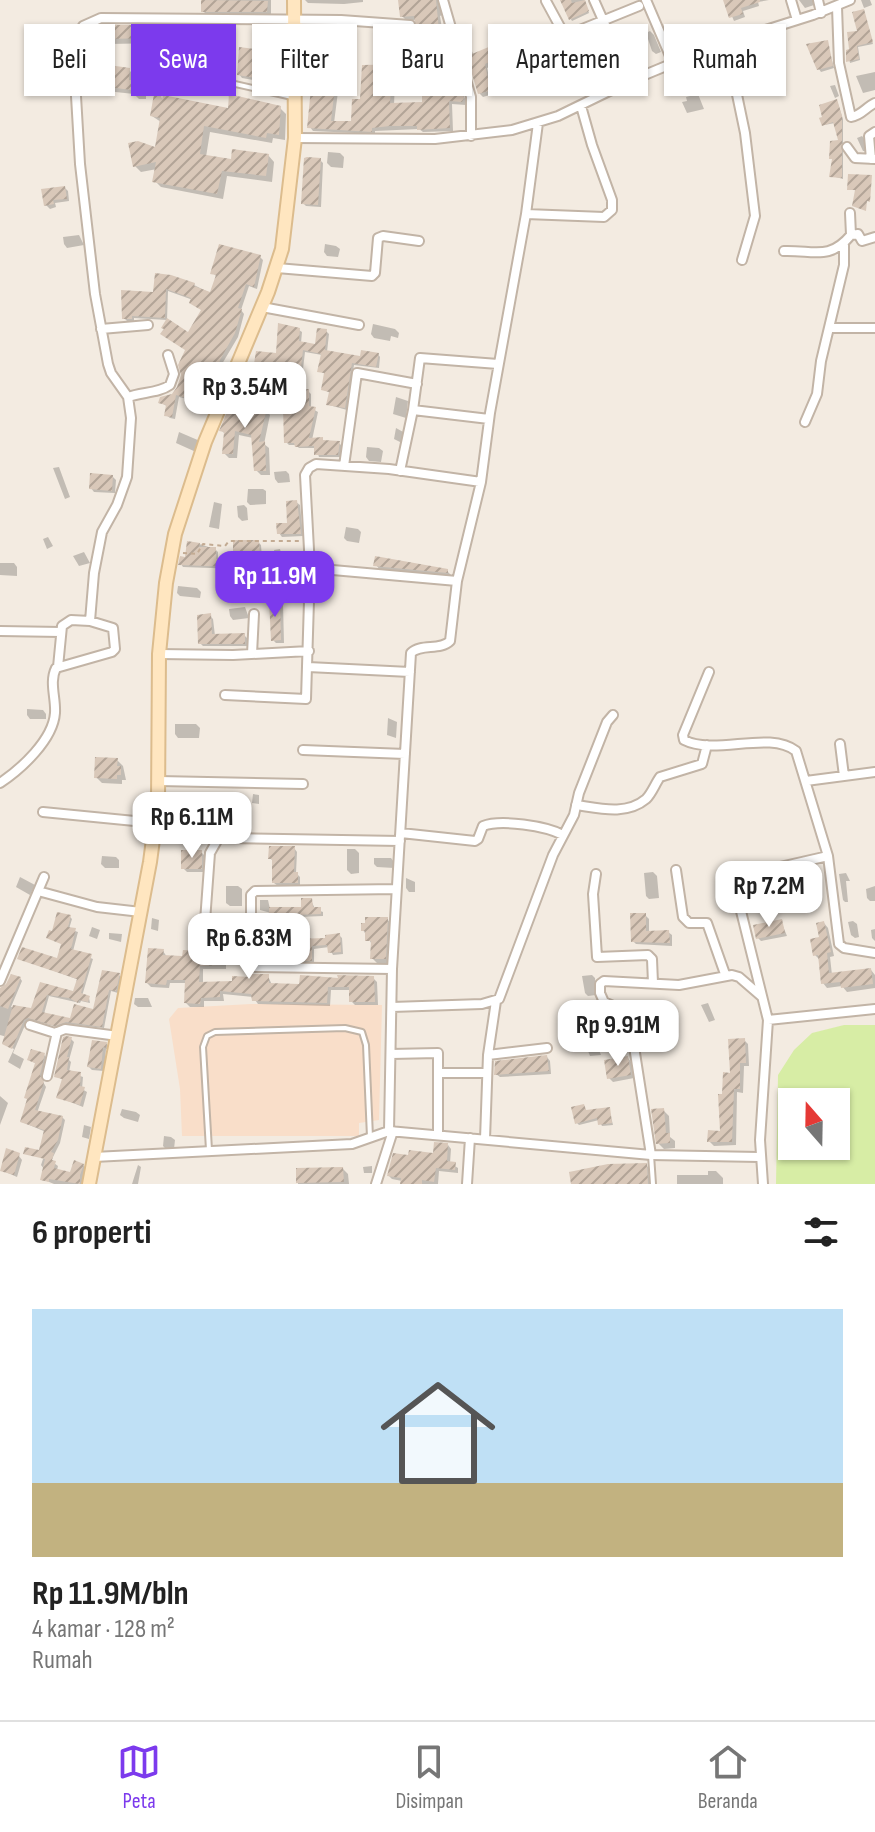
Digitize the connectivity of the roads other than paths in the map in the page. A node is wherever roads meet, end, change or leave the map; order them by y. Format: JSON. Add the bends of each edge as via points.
{"nodes":[{"id":1,"x":294,"y":0,"type":"edge"},
{"id":2,"x":443,"y":0,"type":"edge"},
{"id":3,"x":594,"y":0,"type":"edge"},
{"id":4,"x":791,"y":0,"type":"edge"},
{"id":5,"x":818,"y":0,"type":"edge"},
{"id":6,"x":850,"y":0,"type":"edge"},
{"id":7,"x":546,"y":1,"type":"edge"},
{"id":8,"x":642,"y":3,"type":"edge"},
{"id":9,"x":837,"y":7,"type":"junction"},
{"id":10,"x":821,"y":13,"type":"junction"},
{"id":11,"x":603,"y":19,"type":"junction"},
{"id":12,"x":295,"y":20,"type":"junction"},
{"id":13,"x":797,"y":20,"type":"junction"},
{"id":14,"x":387,"y":24,"type":"edge"},
{"id":15,"x":558,"y":24,"type":"edge"},
{"id":16,"x":592,"y":24,"type":"edge"},
{"id":17,"x":605,"y":24,"type":"edge"},
{"id":18,"x":784,"y":24,"type":"edge"},
{"id":19,"x":664,"y":46,"type":"edge"},
{"id":20,"x":236,"y":84,"type":"edge"},
{"id":21,"x":601,"y":96,"type":"edge"},
{"id":22,"x":737,"y":96,"type":"edge"},
{"id":23,"x":295,"y":97,"type":"junction"},
{"id":24,"x":875,"y":103,"type":"edge"},
{"id":25,"x":581,"y":106,"type":"junction"},
{"id":26,"x":538,"y":123,"type":"junction"},
{"id":27,"x":875,"y":132,"type":"edge"},
{"id":28,"x":471,"y":136,"type":"junction"},
{"id":29,"x":295,"y":138,"type":"junction"},
{"id":30,"x":847,"y":147,"type":"dead end"},
{"id":31,"x":873,"y":159,"type":"edge"},
{"id":32,"x":850,"y":213,"type":"dead end"},
{"id":33,"x":526,"y":214,"type":"junction"},
{"id":34,"x":857,"y":237,"type":"junction"},
{"id":35,"x":875,"y":237,"type":"edge"},
{"id":36,"x":419,"y":241,"type":"dead end"},
{"id":37,"x":844,"y":245,"type":"junction"},
{"id":38,"x":784,"y":251,"type":"dead end"},
{"id":39,"x":742,"y":260,"type":"dead end"},
{"id":40,"x":277,"y":268,"type":"junction"},
{"id":41,"x":262,"y":307,"type":"junction"},
{"id":42,"x":148,"y":325,"type":"dead end"},
{"id":43,"x":359,"y":325,"type":"dead end"},
{"id":44,"x":829,"y":328,"type":"junction"},
{"id":45,"x":875,"y":328,"type":"edge"},
{"id":46,"x":101,"y":329,"type":"junction"},
{"id":47,"x":168,"y":355,"type":"dead end"},
{"id":48,"x":498,"y":364,"type":"junction"},
{"id":49,"x":417,"y":384,"type":"junction"},
{"id":50,"x":128,"y":397,"type":"junction"},
{"id":51,"x":413,"y":410,"type":"junction"},
{"id":52,"x":489,"y":419,"type":"junction"},
{"id":53,"x":805,"y":422,"type":"dead end"},
{"id":54,"x":344,"y":466,"type":"junction"},
{"id":55,"x":400,"y":471,"type":"junction"},
{"id":56,"x":481,"y":482,"type":"junction"},
{"id":57,"x":310,"y":568,"type":"junction"},
{"id":58,"x":457,"y":581,"type":"junction"},
{"id":59,"x":254,"y":614,"type":"dead end"},
{"id":60,"x":90,"y":621,"type":"junction"},
{"id":61,"x":0,"y":631,"type":"edge"},
{"id":62,"x":61,"y":632,"type":"junction"},
{"id":63,"x":309,"y":651,"type":"junction"},
{"id":64,"x":159,"y":654,"type":"junction"},
{"id":65,"x":252,"y":654,"type":"junction"},
{"id":66,"x":58,"y":667,"type":"junction"},
{"id":67,"x":308,"y":667,"type":"junction"},
{"id":68,"x":410,"y":672,"type":"junction"},
{"id":69,"x":709,"y":672,"type":"dead end"},
{"id":70,"x":225,"y":695,"type":"dead end"},
{"id":71,"x":613,"y":715,"type":"dead end"},
{"id":72,"x":840,"y":744,"type":"dead end"},
{"id":73,"x":707,"y":745,"type":"junction"},
{"id":74,"x":303,"y":750,"type":"dead end"},
{"id":75,"x":405,"y":754,"type":"junction"},
{"id":76,"x":875,"y":772,"type":"edge"},
{"id":77,"x":844,"y":776,"type":"junction"},
{"id":78,"x":159,"y":781,"type":"junction"},
{"id":79,"x":806,"y":781,"type":"junction"},
{"id":80,"x":0,"y":783,"type":"edge"},
{"id":81,"x":303,"y":784,"type":"dead end"},
{"id":82,"x":576,"y":805,"type":"junction"},
{"id":83,"x":43,"y":812,"type":"dead end"},
{"id":84,"x":155,"y":823,"type":"junction"},
{"id":85,"x":185,"y":829,"type":"dead end"},
{"id":86,"x":563,"y":835,"type":"junction"},
{"id":87,"x":219,"y":837,"type":"junction"},
{"id":88,"x":400,"y":837,"type":"junction"},
{"id":89,"x":828,"y":856,"type":"junction"},
{"id":90,"x":676,"y":870,"type":"dead end"},
{"id":91,"x":596,"y":874,"type":"dead end"},
{"id":92,"x":44,"y":877,"type":"dead end"},
{"id":93,"x":396,"y":889,"type":"junction"},
{"id":94,"x":38,"y":891,"type":"junction"},
{"id":95,"x":141,"y":912,"type":"junction"},
{"id":96,"x":204,"y":935,"type":"dead end"},
{"id":97,"x":875,"y":953,"type":"edge"},
{"id":98,"x":392,"y":969,"type":"junction"},
{"id":99,"x":725,"y":974,"type":"junction"},
{"id":100,"x":0,"y":981,"type":"edge"},
{"id":101,"x":653,"y":983,"type":"junction"},
{"id":102,"x":761,"y":996,"type":"junction"},
{"id":103,"x":496,"y":1001,"type":"junction"},
{"id":104,"x":392,"y":1007,"type":"junction"},
{"id":105,"x":875,"y":1009,"type":"edge"},
{"id":106,"x":768,"y":1020,"type":"junction"},
{"id":107,"x":30,"y":1025,"type":"dead end"},
{"id":108,"x":57,"y":1032,"type":"junction"},
{"id":109,"x":118,"y":1036,"type":"junction"},
{"id":110,"x":547,"y":1048,"type":"dead end"},
{"id":111,"x":391,"y":1054,"type":"junction"},
{"id":112,"x":488,"y":1055,"type":"junction"},
{"id":113,"x":440,"y":1073,"type":"junction"},
{"id":114,"x":487,"y":1073,"type":"junction"},
{"id":115,"x":47,"y":1076,"type":"dead end"},
{"id":116,"x":391,"y":1131,"type":"junction"},
{"id":117,"x":438,"y":1135,"type":"junction"},
{"id":118,"x":370,"y":1137,"type":"junction"},
{"id":119,"x":470,"y":1138,"type":"junction"},
{"id":120,"x":485,"y":1139,"type":"junction"},
{"id":121,"x":209,"y":1153,"type":"junction"},
{"id":122,"x":651,"y":1155,"type":"junction"},
{"id":123,"x":94,"y":1157,"type":"junction"},
{"id":124,"x":759,"y":1157,"type":"junction"},
{"id":125,"x":89,"y":1184,"type":"edge"},
{"id":126,"x":376,"y":1184,"type":"edge"},
{"id":127,"x":467,"y":1184,"type":"edge"},
{"id":128,"x":653,"y":1184,"type":"edge"},
{"id":129,"x":763,"y":1184,"type":"edge"}],
"edges":[{"from":1,"to":12,"type":"street"},
{"from":2,"to":28,"type":"street","via":[[471,97]]},
{"from":3,"to":11,"type":"street"},
{"from":4,"to":13,"type":"street"},
{"from":5,"to":10,"type":"street"},
{"from":6,"to":9,"type":"street"},
{"from":7,"to":15,"type":"street"},
{"from":8,"to":11,"type":"street"},
{"from":8,"to":19,"type":"street"},
{"from":9,"to":10,"type":"street"},
{"from":9,"to":24,"type":"street","via":[[839,63],[850,116]]},
{"from":10,"to":13,"type":"street"},
{"from":11,"to":16,"type":"street"},
{"from":11,"to":17,"type":"street"},
{"from":12,"to":14,"type":"street"},
{"from":12,"to":23,"type":"street"},
{"from":12,"to":46,"type":"street","via":[[101,18],[83,26],[75,50],[75,83]]},
{"from":13,"to":18,"type":"street"},
{"from":20,"to":23,"type":"lane"},
{"from":21,"to":25,"type":"street"},
{"from":22,"to":39,"type":"street","via":[[755,216]]},
{"from":23,"to":29,"type":"street"},
{"from":25,"to":26,"type":"street"},
{"from":25,"to":33,"type":"street","via":[[612,210],[604,217]]},
{"from":26,"to":28,"type":"street"},
{"from":26,"to":33,"type":"street"},
{"from":27,"to":31,"type":"street","via":[[869,136]]},
{"from":28,"to":29,"type":"street"},
{"from":29,"to":40,"type":"street"},
{"from":30,"to":31,"type":"street","via":[[855,158]]},
{"from":32,"to":34,"type":"street"},
{"from":33,"to":48,"type":"street"},
{"from":34,"to":35,"type":"street"},
{"from":34,"to":37,"type":"street"},
{"from":36,"to":40,"type":"street","via":[[378,238],[372,276]]},
{"from":37,"to":38,"type":"street","via":[[827,253]]},
{"from":37,"to":44,"type":"street"},
{"from":40,"to":41,"type":"street"},
{"from":41,"to":43,"type":"street"},
{"from":41,"to":64,"type":"street","via":[[196,466],[172,552]]},
{"from":42,"to":46,"type":"street"},
{"from":44,"to":45,"type":"street"},
{"from":44,"to":53,"type":"street","via":[[817,394]]},
{"from":46,"to":50,"type":"street","via":[[111,373]]},
{"from":47,"to":50,"type":"street","via":[[174,374],[170,385]]},
{"from":48,"to":49,"type":"street","via":[[422,356]]},
{"from":48,"to":52,"type":"street"},
{"from":49,"to":51,"type":"street"},
{"from":49,"to":54,"type":"street","via":[[357,373]]},
{"from":50,"to":60,"type":"street","via":[[127,477],[102,532]]},
{"from":51,"to":52,"type":"street"},
{"from":51,"to":55,"type":"street"},
{"from":52,"to":56,"type":"street"},
{"from":54,"to":55,"type":"street"},
{"from":54,"to":57,"type":"street","via":[[316,464],[306,471]]},
{"from":55,"to":56,"type":"street"},
{"from":56,"to":58,"type":"street"},
{"from":57,"to":58,"type":"street"},
{"from":57,"to":63,"type":"street"},
{"from":58,"to":68,"type":"street","via":[[450,641],[414,650]]},
{"from":59,"to":65,"type":"street"},
{"from":60,"to":62,"type":"street","via":[[71,620]]},
{"from":60,"to":66,"type":"street","via":[[113,628],[114,651]]},
{"from":61,"to":62,"type":"street"},
{"from":62,"to":66,"type":"street"},
{"from":63,"to":65,"type":"street"},
{"from":63,"to":67,"type":"street"},
{"from":64,"to":65,"type":"street"},
{"from":64,"to":78,"type":"street"},
{"from":66,"to":80,"type":"street","via":[[53,672],[52,724],[35,754]]},
{"from":67,"to":68,"type":"street"},
{"from":67,"to":70,"type":"street","via":[[306,699]]},
{"from":68,"to":75,"type":"street"},
{"from":69,"to":73,"type":"street","via":[[683,735],[688,743]]},
{"from":71,"to":82,"type":"street"},
{"from":72,"to":77,"type":"street"},
{"from":73,"to":79,"type":"street","via":[[787,745],[796,751]]},
{"from":73,"to":82,"type":"street","via":[[702,764],[660,777],[640,803],[619,810]]},
{"from":74,"to":75,"type":"street"},
{"from":75,"to":88,"type":"street"},
{"from":76,"to":77,"type":"street"},
{"from":77,"to":79,"type":"street"},
{"from":78,"to":81,"type":"street"},
{"from":78,"to":84,"type":"street"},
{"from":79,"to":89,"type":"street"},
{"from":82,"to":86,"type":"street"},
{"from":83,"to":84,"type":"street"},
{"from":84,"to":95,"type":"street"},
{"from":85,"to":87,"type":"street"},
{"from":86,"to":88,"type":"street","via":[[542,827],[491,823],[484,824],[475,841]]},
{"from":86,"to":103,"type":"street"},
{"from":87,"to":88,"type":"street"},
{"from":87,"to":96,"type":"street","via":[[210,853]]},
{"from":88,"to":93,"type":"street"},
{"from":89,"to":97,"type":"street","via":[[839,944]]},
{"from":89,"to":102,"type":"street","via":[[735,880]]},
{"from":90,"to":99,"type":"street","via":[[683,917],[709,925]]},
{"from":91,"to":101,"type":"street","via":[[597,957],[648,955]]},
{"from":92,"to":94,"type":"street"},
{"from":93,"to":98,"type":"street"},
{"from":93,"to":98,"type":"street","via":[[251,895],[255,967]]},
{"from":94,"to":95,"type":"street"},
{"from":94,"to":100,"type":"street"},
{"from":95,"to":109,"type":"street"},
{"from":98,"to":104,"type":"street"},
{"from":99,"to":101,"type":"street","via":[[679,985]]},
{"from":99,"to":102,"type":"street","via":[[739,977]]},
{"from":101,"to":122,"type":"street","via":[[604,981],[599,986],[604,1002],[624,1011],[630,1021]]},
{"from":102,"to":106,"type":"street"},
{"from":103,"to":104,"type":"street"},
{"from":103,"to":112,"type":"street"},
{"from":104,"to":111,"type":"street"},
{"from":105,"to":106,"type":"street"},
{"from":106,"to":124,"type":"street"},
{"from":107,"to":108,"type":"street"},
{"from":108,"to":109,"type":"street"},
{"from":108,"to":115,"type":"street"},
{"from":109,"to":123,"type":"street"},
{"from":110,"to":112,"type":"street"},
{"from":111,"to":113,"type":"street","via":[[438,1053]]},
{"from":111,"to":116,"type":"street"},
{"from":112,"to":114,"type":"street"},
{"from":113,"to":114,"type":"street"},
{"from":113,"to":117,"type":"street"},
{"from":114,"to":120,"type":"street"},
{"from":116,"to":117,"type":"street"},
{"from":116,"to":118,"type":"street"},
{"from":116,"to":126,"type":"street"},
{"from":117,"to":119,"type":"street"},
{"from":118,"to":121,"type":"street","via":[[352,1144]]},
{"from":118,"to":121,"type":"lane","via":[[362,1032],[215,1032],[203,1047]]},
{"from":119,"to":120,"type":"street"},
{"from":119,"to":127,"type":"street"},
{"from":120,"to":122,"type":"street"},
{"from":121,"to":123,"type":"street"},
{"from":122,"to":124,"type":"street"},
{"from":122,"to":128,"type":"lane"},
{"from":123,"to":125,"type":"street"},
{"from":124,"to":129,"type":"street"}]}
